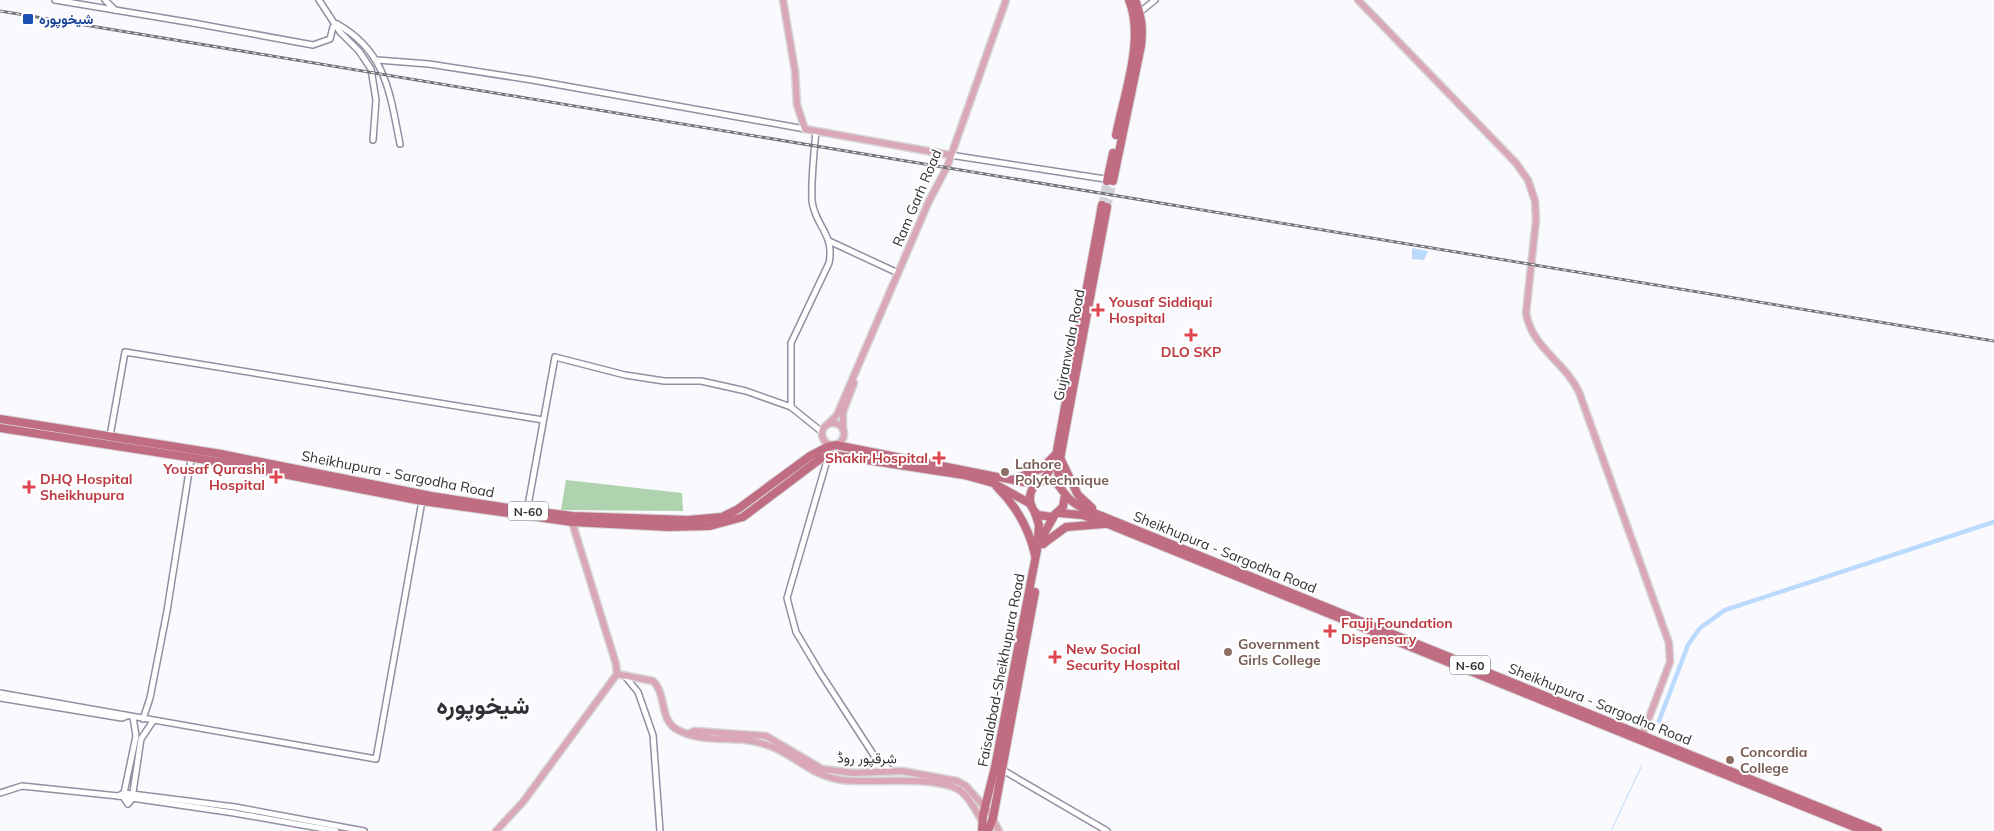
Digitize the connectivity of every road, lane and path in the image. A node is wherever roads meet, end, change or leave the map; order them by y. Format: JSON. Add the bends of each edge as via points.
{"nodes":[{"id":1,"x":54,"y":0,"type":"edge"},
{"id":2,"x":105,"y":0,"type":"edge"},
{"id":3,"x":319,"y":0,"type":"edge"},
{"id":4,"x":783,"y":0,"type":"edge"},
{"id":5,"x":1006,"y":0,"type":"edge"},
{"id":6,"x":1129,"y":0,"type":"edge"},
{"id":7,"x":1135,"y":0,"type":"edge"},
{"id":8,"x":1154,"y":0,"type":"edge"},
{"id":9,"x":1358,"y":0,"type":"edge"},
{"id":10,"x":116,"y":10,"type":"junction"},
{"id":11,"x":1140,"y":12,"type":"junction"},
{"id":12,"x":337,"y":24,"type":"junction"},
{"id":13,"x":377,"y":60,"type":"junction"},
{"id":14,"x":804,"y":129,"type":"junction"},
{"id":15,"x":816,"y":131,"type":"junction"},
{"id":16,"x":374,"y":140,"type":"dead end"},
{"id":17,"x":400,"y":144,"type":"dead end"},
{"id":18,"x":950,"y":154,"type":"junction"},
{"id":19,"x":1108,"y":180,"type":"junction"},
{"id":20,"x":1104,"y":206,"type":"tunnel mouth"},
{"id":21,"x":829,"y":240,"type":"junction"},
{"id":22,"x":898,"y":273,"type":"junction"},
{"id":23,"x":855,"y":375,"type":"junction"},
{"id":24,"x":791,"y":407,"type":"junction"},
{"id":25,"x":0,"y":419,"type":"edge"},
{"id":26,"x":543,"y":420,"type":"junction"},
{"id":27,"x":828,"y":424,"type":"junction"},
{"id":28,"x":0,"y":428,"type":"edge"},
{"id":29,"x":843,"y":429,"type":"junction"},
{"id":30,"x":822,"y":432,"type":"junction"},
{"id":31,"x":110,"y":436,"type":"junction"},
{"id":32,"x":836,"y":445,"type":"junction"},
{"id":33,"x":813,"y":454,"type":"junction"},
{"id":34,"x":825,"y":454,"type":"junction"},
{"id":35,"x":1058,"y":457,"type":"junction"},
{"id":36,"x":191,"y":459,"type":"junction"},
{"id":37,"x":814,"y":464,"type":"junction"},
{"id":38,"x":1013,"y":480,"type":"junction"},
{"id":39,"x":1040,"y":482,"type":"junction"},
{"id":40,"x":993,"y":483,"type":"junction"},
{"id":41,"x":1063,"y":491,"type":"junction"},
{"id":42,"x":422,"y":502,"type":"junction"},
{"id":43,"x":1029,"y":503,"type":"junction"},
{"id":44,"x":527,"y":510,"type":"junction"},
{"id":45,"x":1035,"y":513,"type":"junction"},
{"id":46,"x":1057,"y":514,"type":"junction"},
{"id":47,"x":572,"y":522,"type":"junction"},
{"id":48,"x":634,"y":522,"type":"junction"},
{"id":49,"x":1108,"y":522,"type":"junction"},
{"id":50,"x":1043,"y":544,"type":"junction"},
{"id":51,"x":1036,"y":559,"type":"junction"},
{"id":52,"x":621,"y":675,"type":"junction"},
{"id":53,"x":0,"y":693,"type":"edge"},
{"id":54,"x":0,"y":698,"type":"edge"},
{"id":55,"x":127,"y":716,"type":"junction"},
{"id":56,"x":134,"y":717,"type":"junction"},
{"id":57,"x":143,"y":719,"type":"junction"},
{"id":58,"x":153,"y":721,"type":"junction"},
{"id":59,"x":688,"y":734,"type":"junction"},
{"id":60,"x":1641,"y":738,"type":"junction"},
{"id":61,"x":1001,"y":769,"type":"junction"},
{"id":62,"x":891,"y":771,"type":"junction"},
{"id":63,"x":956,"y":784,"type":"junction"},
{"id":64,"x":0,"y":793,"type":"edge"},
{"id":65,"x":122,"y":796,"type":"junction"},
{"id":66,"x":132,"y":796,"type":"junction"},
{"id":67,"x":985,"y":808,"type":"junction"},
{"id":68,"x":993,"y":818,"type":"junction"},
{"id":69,"x":982,"y":827,"type":"edge"},
{"id":70,"x":336,"y":831,"type":"edge"},
{"id":71,"x":364,"y":831,"type":"edge"},
{"id":72,"x":496,"y":831,"type":"edge"},
{"id":73,"x":660,"y":831,"type":"edge"},
{"id":74,"x":988,"y":831,"type":"edge"},
{"id":75,"x":999,"y":831,"type":"edge"},
{"id":76,"x":1107,"y":831,"type":"edge"},
{"id":77,"x":1864,"y":831,"type":"edge"},
{"id":78,"x":1878,"y":831,"type":"edge"}],
"edges":[{"from":1,"to":10,"type":"street"},
{"from":2,"to":10,"type":"street"},
{"from":3,"to":12,"type":"street"},
{"from":4,"to":14,"type":"main road","via":[[795,71],[797,105]]},
{"from":5,"to":18,"type":"main road","name":"Ram Garh Road"},
{"from":6,"to":19,"type":"highway","via":[[1136,38]]},
{"from":7,"to":11,"type":"highway"},
{"from":8,"to":11,"type":"street"},
{"from":9,"to":60,"type":"main road","via":[[1516,163],[1528,180],[1535,201],[1536,220],[1526,314],[1528,323],[1536,341],[1568,374],[1578,392],[1669,643],[1670,662]]},
{"from":10,"to":12,"type":"street","via":[[312,46],[330,39]]},
{"from":11,"to":19,"type":"highway","via":[[1141,46]]},
{"from":12,"to":13,"type":"street","via":[[362,43]]},
{"from":12,"to":16,"type":"street","via":[[371,69],[376,100]]},
{"from":13,"to":14,"type":"street","via":[[429,64],[532,80]]},
{"from":13,"to":17,"type":"street","via":[[384,74]]},
{"from":14,"to":15,"type":"main road"},
{"from":15,"to":18,"type":"main road"},
{"from":15,"to":21,"type":"street","via":[[812,201]]},
{"from":18,"to":19,"type":"street"},
{"from":18,"to":22,"type":"main road","name":"Ram Garh Road"},
{"from":20,"to":35,"type":"highway","name":"Gujranwala Road"},
{"from":21,"to":22,"type":"street"},
{"from":21,"to":24,"type":"street","via":[[829,262],[791,343]]},
{"from":22,"to":23,"type":"main road","name":"Ram Garh Road"},
{"from":23,"to":27,"type":"main road","name":"Ram Garh Road","via":[[837,415]]},
{"from":23,"to":29,"type":"main road","name":"Ram Garh Road","via":[[843,412]]},
{"from":24,"to":26,"type":"street","via":[[715,384],[644,378],[557,357],[553,360]]},
{"from":24,"to":30,"type":"street"},
{"from":25,"to":31,"type":"highway","name":"Sheikhupura - Sargodha Road","number":"N-60"},
{"from":26,"to":31,"type":"street","via":[[125,352]]},
{"from":26,"to":44,"type":"street"},
{"from":27,"to":29,"type":"main road","via":[[835,423]]},
{"from":27,"to":30,"type":"main road"},
{"from":28,"to":36,"type":"highway","name":"Sheikhupura - Sargodha Road","number":"N-60"},
{"from":29,"to":32,"type":"main road","via":[[843,439]]},
{"from":30,"to":32,"type":"main road","via":[[826,442]]},
{"from":31,"to":44,"type":"highway","name":"Sheikhupura - Sargodha Road","number":"N-60","via":[[221,454],[431,496]]},
{"from":32,"to":34,"type":"highway","name":"Sheikhupura - Sargodha Road","number":"N-60"},
{"from":32,"to":38,"type":"highway","name":"Sheikhupura - Sargodha Road","number":"N-60"},
{"from":33,"to":34,"type":"highway","name":"Sheikhupura - Sargodha Road","number":"N-60"},
{"from":33,"to":37,"type":"highway","via":[[816,458]]},
{"from":33,"to":48,"type":"highway","name":"Sheikhupura - Sargodha Road","number":"N-60","via":[[738,509],[722,517]]},
{"from":34,"to":37,"type":"highway","name":"Sheikhupura - Sargodha Road","number":"N-60"},
{"from":34,"to":40,"type":"highway","via":[[889,462]]},
{"from":34,"to":62,"type":"street","via":[[787,598],[796,632],[821,674],[875,757]]},
{"from":35,"to":38,"type":"highway","via":[[1042,468]]},
{"from":35,"to":39,"type":"highway","name":"Gujranwala Road"},
{"from":35,"to":41,"type":"highway","name":"Gujranwala Road"},
{"from":35,"to":49,"type":"highway","via":[[1078,495]]},
{"from":36,"to":42,"type":"highway","name":"Sheikhupura - Sargodha Road","number":"N-60","via":[[248,467]]},
{"from":36,"to":57,"type":"street","via":[[167,611]]},
{"from":37,"to":48,"type":"highway","name":"Sheikhupura - Sargodha Road","number":"N-60","via":[[743,517],[698,528]]},
{"from":38,"to":39,"type":"highway","name":"Sheikhupura - Sargodha Road","number":"N-60"},
{"from":39,"to":41,"type":"highway","via":[[1054,482]]},
{"from":39,"to":43,"type":"highway","via":[[1030,492]]},
{"from":40,"to":43,"type":"highway"},
{"from":40,"to":51,"type":"highway","via":[[1015,506],[1023,520]]},
{"from":41,"to":46,"type":"highway","via":[[1065,504]]},
{"from":41,"to":49,"type":"highway","name":"Sheikhupura - Sargodha Road","number":"N-60","via":[[1083,508]]},
{"from":42,"to":47,"type":"highway","name":"Sheikhupura - Sargodha Road","number":"N-60"},
{"from":42,"to":58,"type":"street","via":[[376,759]]},
{"from":43,"to":45,"type":"highway"},
{"from":44,"to":48,"type":"highway","name":"Sheikhupura - Sargodha Road","number":"N-60"},
{"from":45,"to":46,"type":"highway","via":[[1043,517]]},
{"from":45,"to":51,"type":"highway","name":"Faisalabad-Sheikhupura Road","via":[[1039,533]]},
{"from":46,"to":49,"type":"highway","name":"Sheikhupura - Sargodha Road","number":"N-60","via":[[1082,515]]},
{"from":46,"to":50,"type":"highway","name":"Faisalabad-Sheikhupura Road","via":[[1045,532]]},
{"from":47,"to":48,"type":"highway","name":"Sheikhupura - Sargodha Road","number":"N-60"},
{"from":47,"to":52,"type":"main road"},
{"from":49,"to":50,"type":"highway","via":[[1066,527]]},
{"from":49,"to":60,"type":"highway","name":"Sheikhupura - Sargodha Road","number":"N-60"},
{"from":50,"to":61,"type":"highway","name":"Faisalabad-Sheikhupura Road"},
{"from":51,"to":67,"type":"highway","name":"Faisalabad-Sheikhupura Road"},
{"from":52,"to":59,"type":"main road","name":"شرقپور روڈ","via":[[650,679],[656,683],[671,724]]},
{"from":52,"to":72,"type":"main road","via":[[523,802]]},
{"from":52,"to":73,"type":"street","via":[[642,701],[653,735]]},
{"from":53,"to":55,"type":"street"},
{"from":54,"to":55,"type":"street","via":[[122,718]]},
{"from":55,"to":56,"type":"street"},
{"from":56,"to":57,"type":"street"},
{"from":56,"to":65,"type":"street","via":[[136,736]]},
{"from":57,"to":58,"type":"street"},
{"from":58,"to":66,"type":"street","via":[[141,739]]},
{"from":59,"to":62,"type":"main road","name":"شرقپور روڈ","via":[[694,731],[766,736],[822,769],[854,773]]},
{"from":59,"to":63,"type":"main road","name":"شرقپور روڈ","via":[[694,738],[766,744],[805,768],[844,780],[890,779]]},
{"from":60,"to":77,"type":"highway","name":"Sheikhupura - Sargodha Road","number":"N-60"},
{"from":60,"to":78,"type":"highway","name":"Sheikhupura - Sargodha Road","number":"N-60"},
{"from":61,"to":68,"type":"highway","name":"Faisalabad-Sheikhupura Road"},
{"from":61,"to":76,"type":"street"},
{"from":62,"to":63,"type":"main road","name":"شرقپور روڈ"},
{"from":63,"to":67,"type":"main road","via":[[966,786]]},
{"from":63,"to":69,"type":"main road"},
{"from":64,"to":65,"type":"street","via":[[22,786]]},
{"from":65,"to":66,"type":"street"},
{"from":65,"to":66,"type":"street","via":[[128,804]]},
{"from":66,"to":70,"type":"street"},
{"from":66,"to":71,"type":"street","via":[[235,807]]},
{"from":67,"to":68,"type":"main road"},
{"from":67,"to":69,"type":"highway","name":"Faisalabad-Sheikhupura Road"},
{"from":68,"to":74,"type":"highway","name":"Faisalabad-Sheikhupura Road"},
{"from":68,"to":75,"type":"main road"},
{"from":69,"to":74,"type":"main road"}]}
